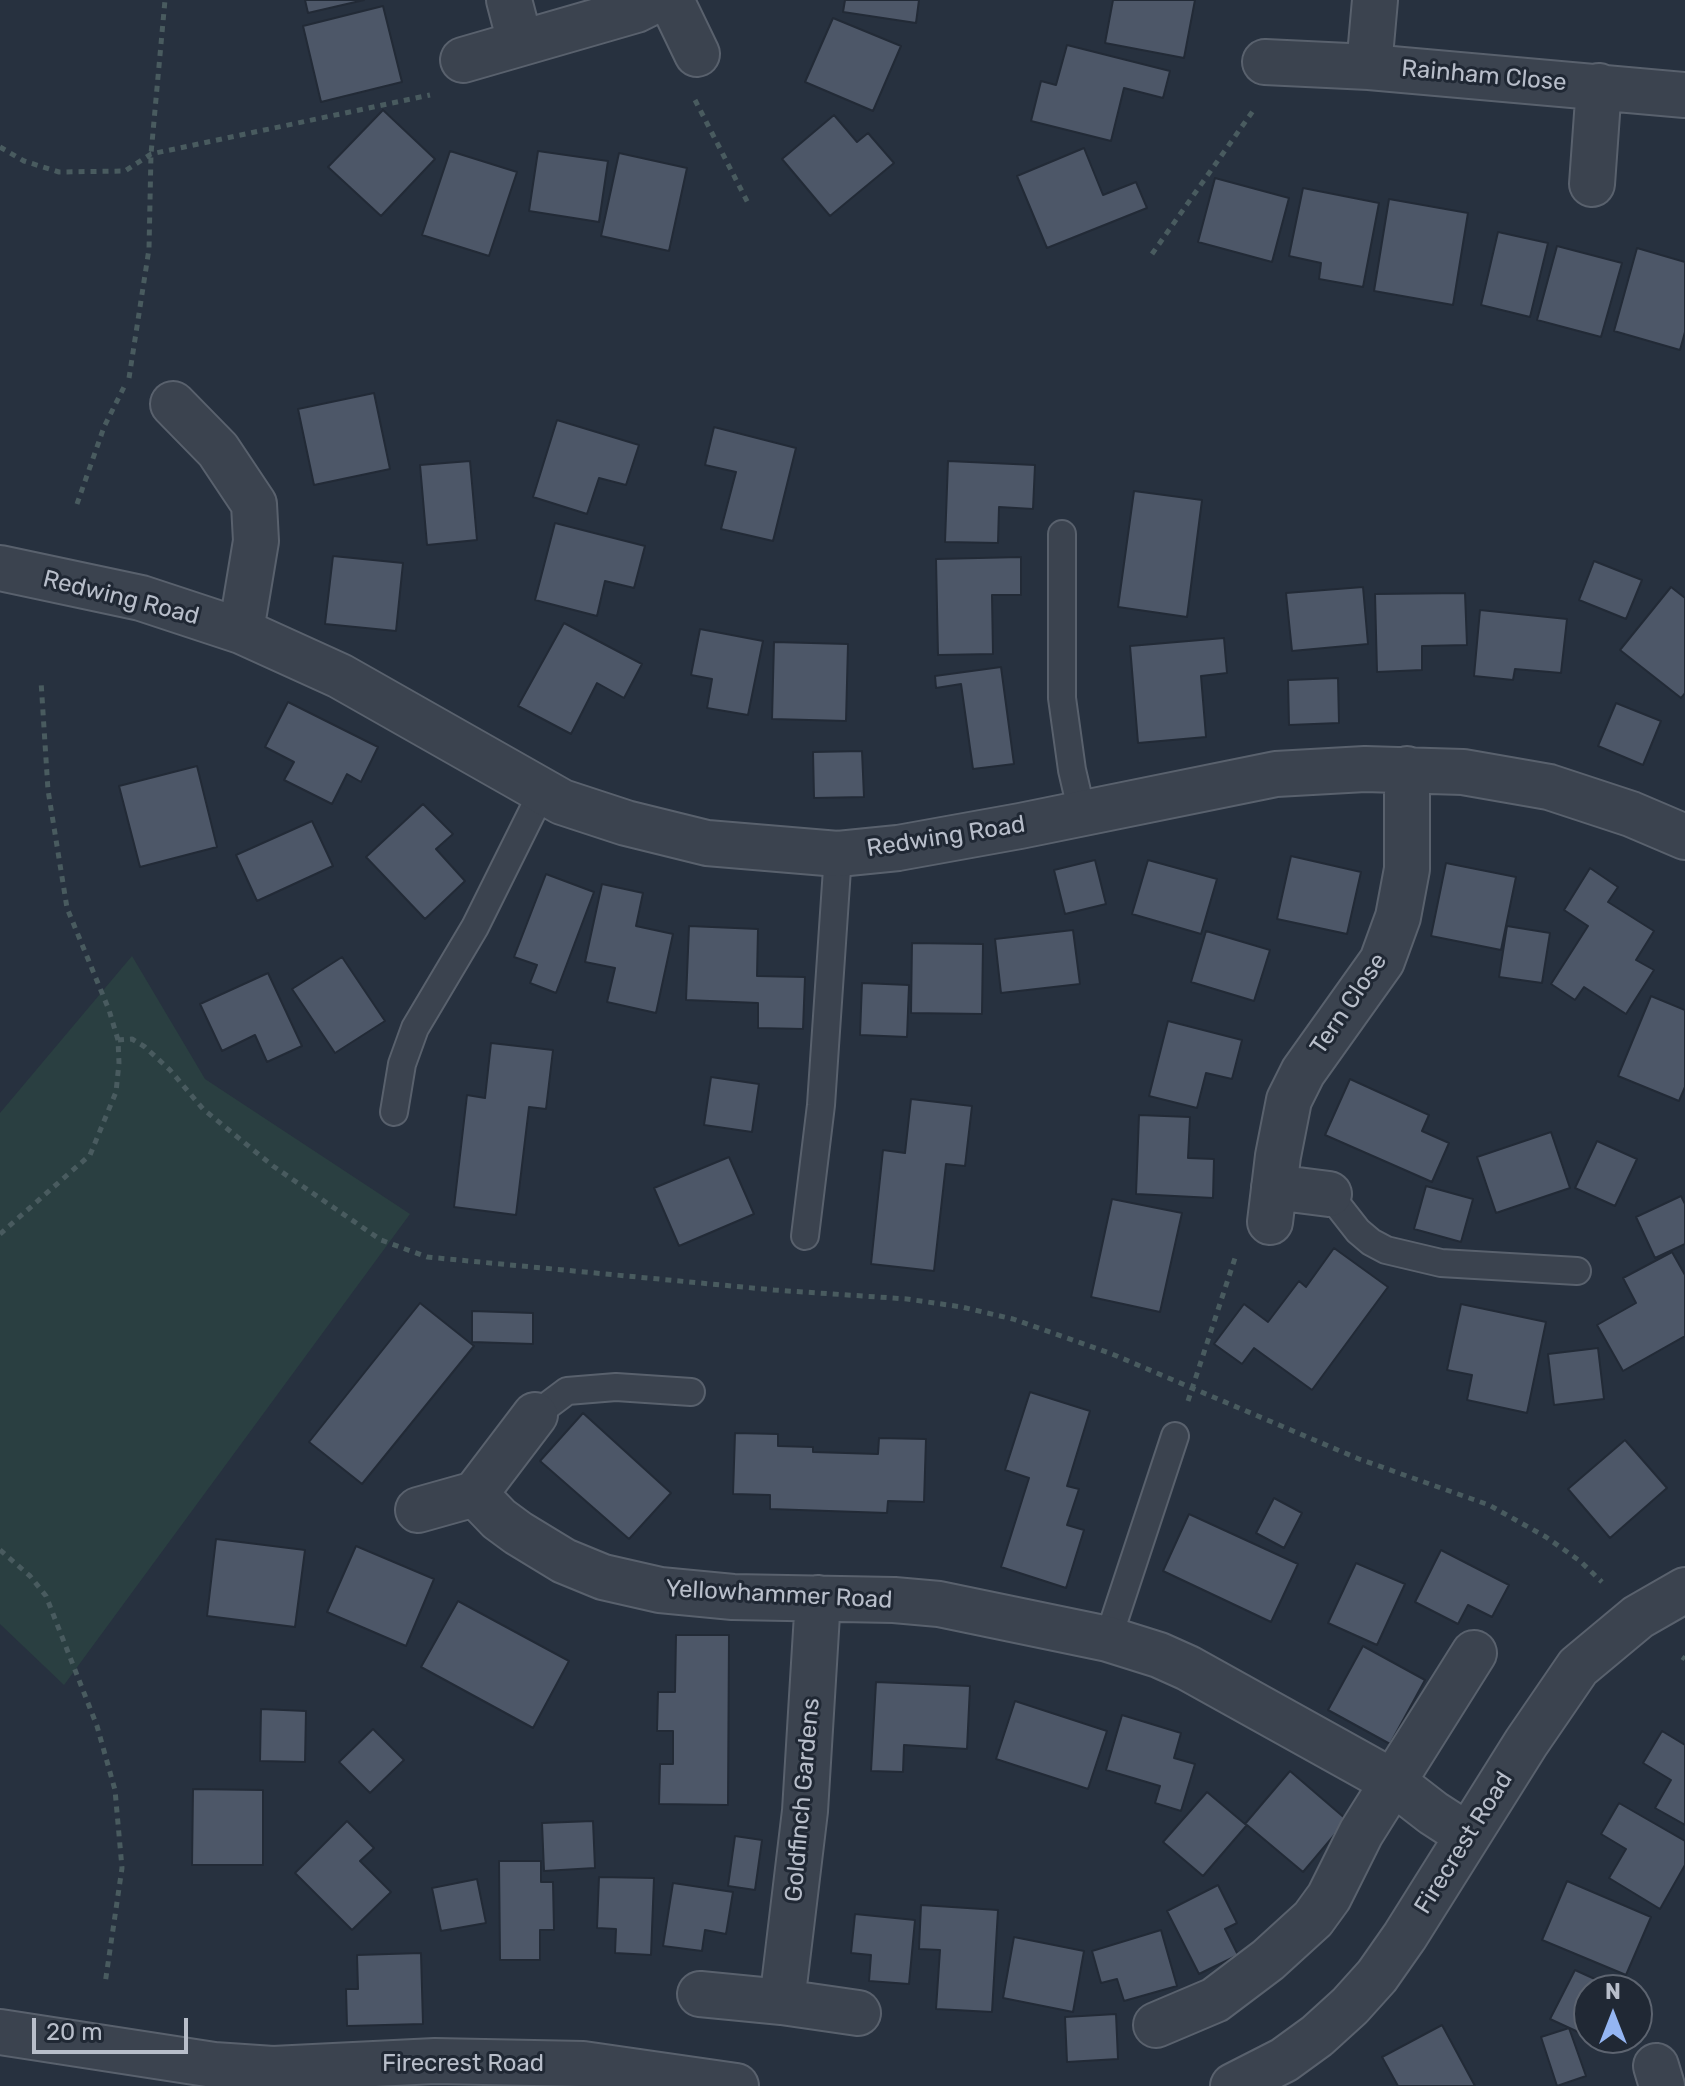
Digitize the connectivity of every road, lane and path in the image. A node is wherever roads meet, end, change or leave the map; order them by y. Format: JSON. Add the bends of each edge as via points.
{"nodes":[{"id":1,"x":165,"y":0,"type":"edge"},
{"id":2,"x":509,"y":0,"type":"edge"},
{"id":3,"x":656,"y":0,"type":"edge"},
{"id":4,"x":671,"y":0,"type":"edge"},
{"id":5,"x":1375,"y":0,"type":"edge"},
{"id":6,"x":520,"y":42,"type":"junction"},
{"id":7,"x":697,"y":54,"type":"joint"},
{"id":8,"x":463,"y":60,"type":"joint"},
{"id":9,"x":1276,"y":62,"type":"joint"},
{"id":10,"x":1369,"y":67,"type":"junction"},
{"id":11,"x":1599,"y":86,"type":"junction"},
{"id":12,"x":1685,"y":95,"type":"edge"},
{"id":13,"x":0,"y":147,"type":"edge"},
{"id":14,"x":151,"y":154,"type":"junction"},
{"id":15,"x":1592,"y":184,"type":"dead end"},
{"id":16,"x":748,"y":203,"type":"dead end"},
{"id":17,"x":1152,"y":254,"type":"dead end"},
{"id":18,"x":173,"y":404,"type":"dead end"},
{"id":19,"x":77,"y":504,"type":"dead end"},
{"id":20,"x":1062,"y":534,"type":"dead end"},
{"id":21,"x":0,"y":568,"type":"edge"},
{"id":22,"x":241,"y":631,"type":"junction"},
{"id":23,"x":41,"y":681,"type":"dead end"},
{"id":24,"x":1407,"y":769,"type":"junction"},
{"id":25,"x":542,"y":792,"type":"junction"},
{"id":26,"x":1082,"y":813,"type":"junction"},
{"id":27,"x":1685,"y":837,"type":"edge"},
{"id":28,"x":838,"y":854,"type":"junction"},
{"id":29,"x":118,"y":1040,"type":"junction"},
{"id":30,"x":394,"y":1112,"type":"dead end"},
{"id":31,"x":1329,"y":1194,"type":"joint"},
{"id":32,"x":1272,"y":1204,"type":"junction"},
{"id":33,"x":0,"y":1234,"type":"edge"},
{"id":34,"x":805,"y":1236,"type":"dead end"},
{"id":35,"x":1577,"y":1271,"type":"dead end"},
{"id":36,"x":1193,"y":1389,"type":"junction"},
{"id":37,"x":691,"y":1392,"type":"dead end"},
{"id":38,"x":535,"y":1415,"type":"joint"},
{"id":39,"x":1175,"y":1436,"type":"joint"},
{"id":40,"x":475,"y":1494,"type":"junction"},
{"id":41,"x":418,"y":1510,"type":"dead end"},
{"id":42,"x":0,"y":1550,"type":"edge"},
{"id":43,"x":1609,"y":1589,"type":"dead end"},
{"id":44,"x":1685,"y":1590,"type":"edge"},
{"id":45,"x":818,"y":1598,"type":"junction"},
{"id":46,"x":1108,"y":1639,"type":"junction"},
{"id":47,"x":1474,"y":1653,"type":"dead end"},
{"id":48,"x":1393,"y":1782,"type":"junction"},
{"id":49,"x":1467,"y":1835,"type":"junction"},
{"id":50,"x":105,"y":1984,"type":"dead end"},
{"id":51,"x":700,"y":1994,"type":"dead end"},
{"id":52,"x":782,"y":2002,"type":"junction"},
{"id":53,"x":858,"y":2013,"type":"dead end"},
{"id":54,"x":1156,"y":2025,"type":"dead end"},
{"id":55,"x":0,"y":2032,"type":"edge"},
{"id":56,"x":1293,"y":2073,"type":"edge"},
{"id":57,"x":272,"y":2077,"type":"edge"},
{"id":58,"x":711,"y":2084,"type":"edge"},
{"id":59,"x":1233,"y":2086,"type":"edge"}],
"edges":[{"from":1,"to":14,"type":"path"},
{"from":2,"to":6,"type":"street"},
{"from":3,"to":6,"type":"street"},
{"from":4,"to":7,"type":"street"},
{"from":5,"to":10,"type":"street","name":"Rainham Close"},
{"from":6,"to":8,"type":"street"},
{"from":7,"to":16,"type":"path","via":[[686,81]]},
{"from":8,"to":14,"type":"path","via":[[447,91]]},
{"from":9,"to":10,"type":"street","name":"Rainham Close"},
{"from":9,"to":17,"type":"path"},
{"from":10,"to":11,"type":"street","name":"Rainham Close"},
{"from":11,"to":12,"type":"street","name":"Rainham Close"},
{"from":11,"to":15,"type":"street","name":"Rainham Close"},
{"from":13,"to":14,"type":"path","via":[[59,172],[125,171]]},
{"from":14,"to":19,"type":"path","via":[[149,249],[129,379],[104,427]]},
{"from":18,"to":22,"type":"street","via":[[218,450],[254,504],[256,541]]},
{"from":20,"to":26,"type":"lane","via":[[1062,698]]},
{"from":21,"to":22,"type":"street","name":"Redwing Road","via":[[141,598]]},
{"from":22,"to":25,"type":"street","name":"Redwing Road","via":[[340,676]]},
{"from":23,"to":29,"type":"path","via":[[48,790],[67,908]]},
{"from":24,"to":26,"type":"street","name":"Redwing Road","via":[[1276,774]]},
{"from":24,"to":27,"type":"street","name":"Redwing Road","via":[[1463,772],[1549,787]]},
{"from":24,"to":32,"type":"street","name":"Tern Close","via":[[1407,869],[1391,939],[1382,961],[1295,1086]]},
{"from":25,"to":28,"type":"street","name":"Redwing Road","via":[[603,817],[707,843]]},
{"from":25,"to":30,"type":"lane","via":[[475,927],[415,1028]]},
{"from":26,"to":28,"type":"street","name":"Redwing Road"},
{"from":28,"to":34,"type":"lane","via":[[821,1105]]},
{"from":29,"to":33,"type":"path","via":[[116,1092],[90,1155]]},
{"from":29,"to":36,"type":"path","via":[[132,1039],[145,1047],[203,1109],[273,1166],[381,1240],[427,1257],[962,1307],[1112,1354]]},
{"from":31,"to":32,"type":"street"},
{"from":31,"to":35,"type":"lane","via":[[1358,1231],[1386,1250],[1441,1263]]},
{"from":32,"to":36,"type":"path","via":[[1237,1254]]},
{"from":36,"to":39,"type":"path"},
{"from":36,"to":43,"type":"path","via":[[1359,1459],[1489,1505],[1546,1537]]},
{"from":37,"to":38,"type":"lane","via":[[616,1387],[567,1391]]},
{"from":38,"to":40,"type":"street"},
{"from":39,"to":46,"type":"lane"},
{"from":40,"to":41,"type":"street"},
{"from":40,"to":45,"type":"street","name":"Yellowhammer Road","via":[[540,1549],[603,1577],[692,1594]]},
{"from":42,"to":50,"type":"path","via":[[46,1596],[97,1726],[115,1790],[122,1868]]},
{"from":44,"to":49,"type":"street","name":"Firecrest Road","via":[[1638,1617],[1578,1667]]},
{"from":45,"to":46,"type":"street","name":"Yellowhammer Road","via":[[939,1604]]},
{"from":45,"to":52,"type":"street","name":"Goldfinch Gardens","via":[[805,1811]]},
{"from":46,"to":48,"type":"street","name":"Yellowhammer Road","via":[[1188,1668]]},
{"from":47,"to":48,"type":"street"},
{"from":48,"to":49,"type":"street","name":"Yellowhammer Road"},
{"from":48,"to":54,"type":"street","via":[[1313,1919],[1215,2000]]},
{"from":49,"to":56,"type":"street","name":"Firecrest Road","via":[[1377,1976],[1317,2036]]},
{"from":51,"to":52,"type":"street"},
{"from":52,"to":53,"type":"street"},
{"from":55,"to":57,"type":"street","name":"Firecrest Road"},
{"from":56,"to":59,"type":"street","name":"Firecrest Road"},
{"from":57,"to":58,"type":"street","name":"Firecrest Road","via":[[481,2061],[583,2064]]}]}
